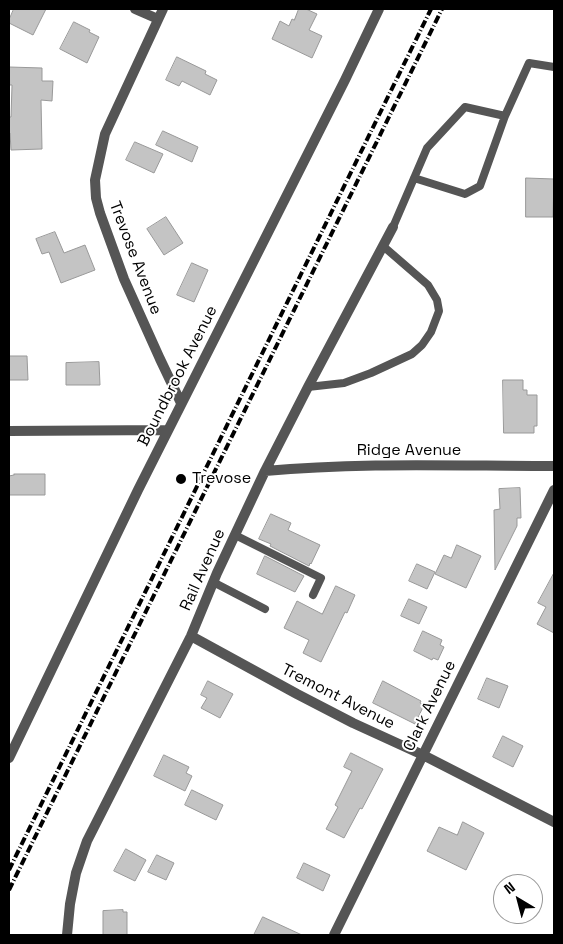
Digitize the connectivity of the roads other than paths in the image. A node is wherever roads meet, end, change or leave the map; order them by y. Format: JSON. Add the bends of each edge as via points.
{"nodes":[{"id":1,"x":135,"y":9,"type":"edge"},
{"id":2,"x":163,"y":9,"type":"edge"},
{"id":3,"x":379,"y":9,"type":"edge"},
{"id":4,"x":158,"y":19,"type":"junction"},
{"id":5,"x":554,"y":67,"type":"edge"},
{"id":6,"x":505,"y":116,"type":"junction"},
{"id":7,"x":414,"y":178,"type":"junction"},
{"id":8,"x":393,"y":227,"type":"joint"},
{"id":9,"x":383,"y":246,"type":"junction"},
{"id":10,"x":308,"y":387,"type":"junction"},
{"id":11,"x":181,"y":403,"type":"junction"},
{"id":12,"x":168,"y":430,"type":"junction"},
{"id":13,"x":9,"y":431,"type":"edge"},
{"id":14,"x":554,"y":466,"type":"edge"},
{"id":15,"x":264,"y":471,"type":"junction"},
{"id":16,"x":554,"y":490,"type":"edge"},
{"id":17,"x":235,"y":535,"type":"junction"},
{"id":18,"x":213,"y":582,"type":"junction"},
{"id":19,"x":312,"y":595,"type":"dead end"},
{"id":20,"x":265,"y":609,"type":"dead end"},
{"id":21,"x":190,"y":636,"type":"junction"},
{"id":22,"x":14,"y":737,"type":"edge"},
{"id":23,"x":423,"y":755,"type":"junction"},
{"id":24,"x":9,"y":758,"type":"edge"},
{"id":25,"x":554,"y":822,"type":"edge"},
{"id":26,"x":66,"y":935,"type":"edge"},
{"id":27,"x":334,"y":935,"type":"edge"}],
"edges":[{"from":1,"to":4,"type":"street"},
{"from":2,"to":4,"type":"street","name":"Trevose Avenue"},
{"from":3,"to":11,"type":"street","name":"Boundbrook Avenue"},
{"from":4,"to":11,"type":"street","name":"Trevose Avenue","via":[[105,134],[95,180],[96,198],[124,279]]},
{"from":5,"to":6,"type":"lane","via":[[529,63]]},
{"from":6,"to":7,"type":"lane","via":[[465,107],[427,148]]},
{"from":6,"to":7,"type":"lane","via":[[480,186],[465,194]]},
{"from":7,"to":8,"type":"lane"},
{"from":8,"to":9,"type":"street","name":"Rail Avenue"},
{"from":9,"to":10,"type":"street","name":"Rail Avenue"},
{"from":9,"to":10,"type":"lane","via":[[428,285],[438,300],[439,311],[431,332],[412,354],[371,373],[344,383]]},
{"from":10,"to":15,"type":"street","name":"Rail Avenue"},
{"from":11,"to":12,"type":"street","name":"Boundbrook Avenue"},
{"from":12,"to":13,"type":"street"},
{"from":12,"to":22,"type":"street","name":"Boundbrook Avenue"},
{"from":14,"to":15,"type":"street","name":"Ridge Avenue","via":[[371,465]]},
{"from":15,"to":17,"type":"street","name":"Rail Avenue"},
{"from":16,"to":23,"type":"street","name":"Clark Avenue"},
{"from":17,"to":18,"type":"street","name":"Rail Avenue"},
{"from":17,"to":19,"type":"lane","via":[[321,578]]},
{"from":18,"to":20,"type":"lane"},
{"from":18,"to":21,"type":"street","name":"Rail Avenue"},
{"from":21,"to":23,"type":"street","name":"Tremont Avenue","via":[[353,723]]},
{"from":21,"to":26,"type":"street","name":"Rail Avenue","via":[[88,842],[76,873]]},
{"from":22,"to":24,"type":"street","name":"Boundbrook Avenue"},
{"from":23,"to":25,"type":"street","name":"Tremont Avenue"},
{"from":23,"to":27,"type":"street","name":"Clark Avenue"}]}
